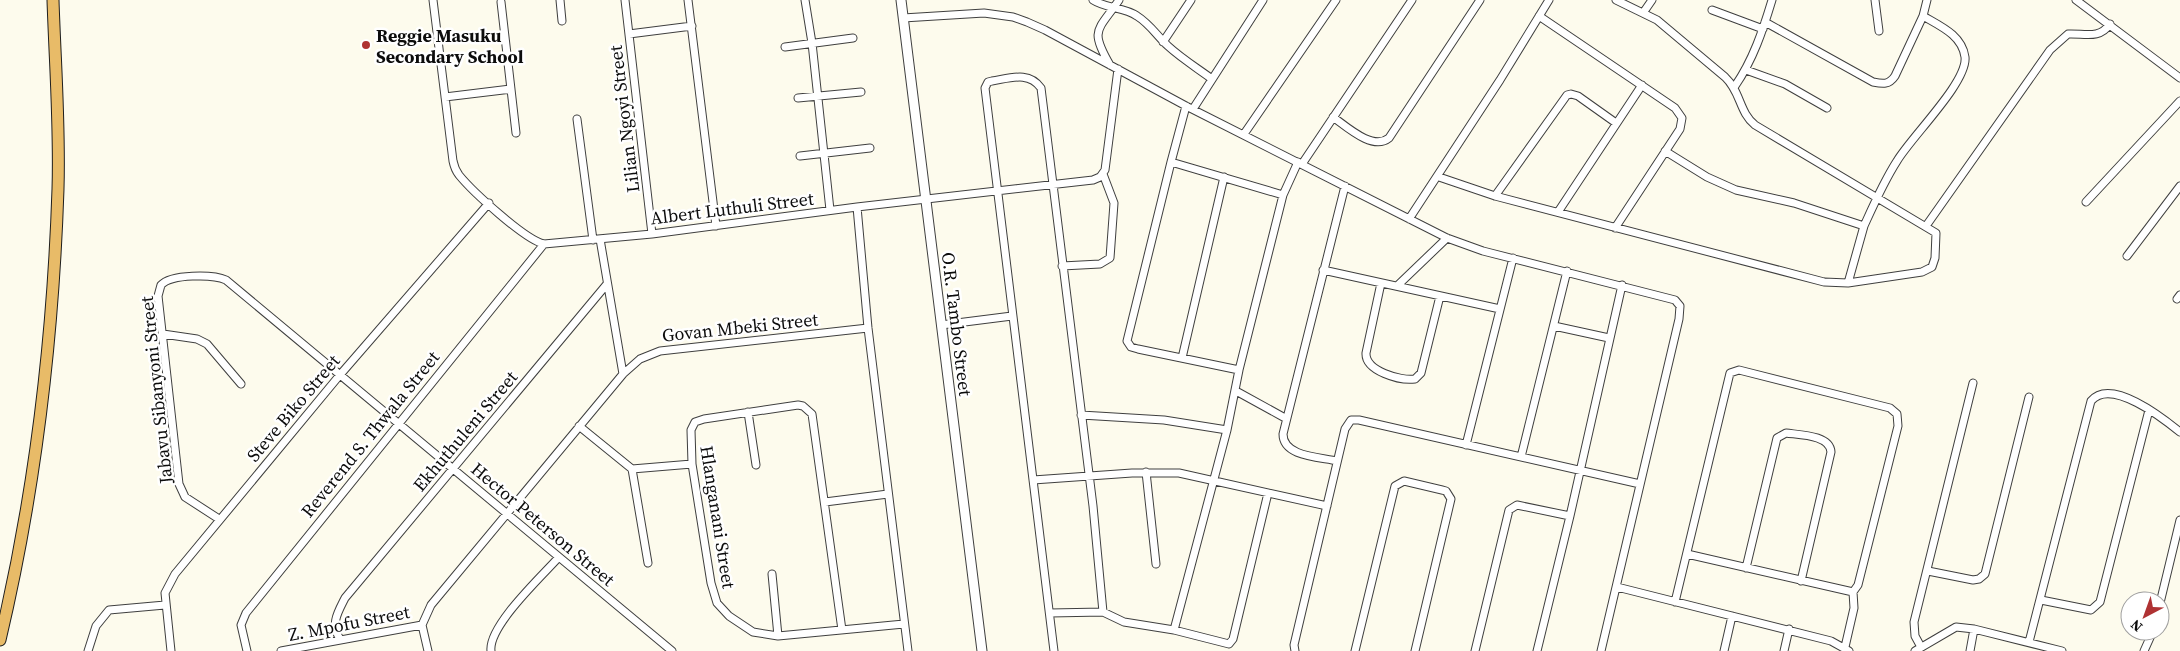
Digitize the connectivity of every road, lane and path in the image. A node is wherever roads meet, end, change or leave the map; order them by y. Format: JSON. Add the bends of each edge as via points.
{"nodes":[{"id":1,"x":53,"y":0,"type":"edge"},
{"id":2,"x":433,"y":0,"type":"edge"},
{"id":3,"x":560,"y":0,"type":"edge"},
{"id":4,"x":625,"y":0,"type":"edge"},
{"id":5,"x":688,"y":0,"type":"edge"},
{"id":6,"x":805,"y":0,"type":"edge"},
{"id":7,"x":901,"y":0,"type":"edge"},
{"id":8,"x":1093,"y":0,"type":"edge"},
{"id":9,"x":1119,"y":0,"type":"edge"},
{"id":10,"x":1191,"y":0,"type":"edge"},
{"id":11,"x":1263,"y":0,"type":"edge"},
{"id":12,"x":1336,"y":0,"type":"edge"},
{"id":13,"x":1412,"y":0,"type":"edge"},
{"id":14,"x":1480,"y":0,"type":"edge"},
{"id":15,"x":1549,"y":0,"type":"edge"},
{"id":16,"x":1616,"y":0,"type":"edge"},
{"id":17,"x":1652,"y":0,"type":"edge"},
{"id":18,"x":1772,"y":0,"type":"edge"},
{"id":19,"x":1875,"y":0,"type":"edge"},
{"id":20,"x":1927,"y":0,"type":"edge"},
{"id":21,"x":2076,"y":0,"type":"edge"},
{"id":22,"x":501,"y":2,"type":"dead end"},
{"id":23,"x":1114,"y":8,"type":"junction"},
{"id":24,"x":1712,"y":10,"type":"dead end"},
{"id":25,"x":1643,"y":13,"type":"junction"},
{"id":26,"x":1540,"y":16,"type":"junction"},
{"id":27,"x":1923,"y":16,"type":"junction"},
{"id":28,"x":903,"y":18,"type":"junction"},
{"id":29,"x":562,"y":21,"type":"dead end"},
{"id":30,"x":2110,"y":24,"type":"junction"},
{"id":31,"x":1764,"y":25,"type":"junction"},
{"id":32,"x":692,"y":26,"type":"junction"},
{"id":33,"x":1879,"y":31,"type":"dead end"},
{"id":34,"x":629,"y":34,"type":"junction"},
{"id":35,"x":853,"y":38,"type":"dead end"},
{"id":36,"x":1163,"y":42,"type":"junction"},
{"id":37,"x":812,"y":43,"type":"junction"},
{"id":38,"x":785,"y":47,"type":"dead end"},
{"id":39,"x":1110,"y":65,"type":"junction"},
{"id":40,"x":1118,"y":69,"type":"junction"},
{"id":41,"x":1746,"y":70,"type":"junction"},
{"id":42,"x":2180,"y":78,"type":"edge"},
{"id":43,"x":1212,"y":79,"type":"junction"},
{"id":44,"x":1642,"y":86,"type":"junction"},
{"id":45,"x":1735,"y":86,"type":"junction"},
{"id":46,"x":510,"y":89,"type":"junction"},
{"id":47,"x":861,"y":92,"type":"dead end"},
{"id":48,"x":817,"y":95,"type":"junction"},
{"id":49,"x":445,"y":97,"type":"junction"},
{"id":50,"x":798,"y":98,"type":"dead end"},
{"id":51,"x":2180,"y":101,"type":"edge"},
{"id":52,"x":1190,"y":107,"type":"junction"},
{"id":53,"x":1827,"y":108,"type":"dead end"},
{"id":54,"x":1333,"y":118,"type":"junction"},
{"id":55,"x":576,"y":119,"type":"dead end"},
{"id":56,"x":1616,"y":123,"type":"junction"},
{"id":57,"x":516,"y":133,"type":"dead end"},
{"id":58,"x":1244,"y":134,"type":"junction"},
{"id":59,"x":870,"y":148,"type":"dead end"},
{"id":60,"x":1665,"y":151,"type":"junction"},
{"id":61,"x":824,"y":154,"type":"junction"},
{"id":62,"x":800,"y":156,"type":"dead end"},
{"id":63,"x":1171,"y":162,"type":"junction"},
{"id":64,"x":1300,"y":163,"type":"junction"},
{"id":65,"x":1103,"y":174,"type":"junction"},
{"id":66,"x":1224,"y":177,"type":"junction"},
{"id":67,"x":1438,"y":177,"type":"junction"},
{"id":68,"x":1052,"y":186,"type":"junction"},
{"id":69,"x":1344,"y":186,"type":"junction"},
{"id":70,"x":2180,"y":186,"type":"edge"},
{"id":71,"x":997,"y":192,"type":"junction"},
{"id":72,"x":1283,"y":195,"type":"junction"},
{"id":73,"x":1495,"y":196,"type":"junction"},
{"id":74,"x":1877,"y":197,"type":"junction"},
{"id":75,"x":926,"y":199,"type":"junction"},
{"id":76,"x":2086,"y":202,"type":"dead end"},
{"id":77,"x":489,"y":203,"type":"junction"},
{"id":78,"x":856,"y":206,"type":"junction"},
{"id":79,"x":830,"y":210,"type":"junction"},
{"id":80,"x":1558,"y":212,"type":"junction"},
{"id":81,"x":1409,"y":219,"type":"junction"},
{"id":82,"x":716,"y":226,"type":"junction"},
{"id":83,"x":1864,"y":226,"type":"junction"},
{"id":84,"x":1926,"y":226,"type":"junction"},
{"id":85,"x":1615,"y":228,"type":"junction"},
{"id":86,"x":652,"y":234,"type":"junction"},
{"id":87,"x":1447,"y":238,"type":"junction"},
{"id":88,"x":596,"y":240,"type":"junction"},
{"id":89,"x":544,"y":244,"type":"junction"},
{"id":90,"x":2127,"y":256,"type":"dead end"},
{"id":91,"x":1513,"y":258,"type":"junction"},
{"id":92,"x":1062,"y":266,"type":"junction"},
{"id":93,"x":1323,"y":270,"type":"junction"},
{"id":94,"x":1567,"y":271,"type":"junction"},
{"id":95,"x":1381,"y":283,"type":"junction"},
{"id":96,"x":1848,"y":283,"type":"junction"},
{"id":97,"x":607,"y":284,"type":"junction"},
{"id":98,"x":1622,"y":285,"type":"junction"},
{"id":99,"x":1396,"y":286,"type":"junction"},
{"id":100,"x":1440,"y":296,"type":"junction"},
{"id":101,"x":1500,"y":309,"type":"junction"},
{"id":102,"x":1012,"y":316,"type":"junction"},
{"id":103,"x":941,"y":325,"type":"junction"},
{"id":104,"x":1554,"y":326,"type":"junction"},
{"id":105,"x":868,"y":328,"type":"junction"},
{"id":106,"x":163,"y":334,"type":"junction"},
{"id":107,"x":1609,"y":338,"type":"junction"},
{"id":108,"x":301,"y":344,"type":"joint"},
{"id":109,"x":1182,"y":358,"type":"junction"},
{"id":110,"x":1240,"y":370,"type":"junction"},
{"id":111,"x":623,"y":374,"type":"junction"},
{"id":112,"x":339,"y":376,"type":"junction"},
{"id":113,"x":1973,"y":383,"type":"dead end"},
{"id":114,"x":241,"y":384,"type":"dead end"},
{"id":115,"x":1236,"y":391,"type":"junction"},
{"id":116,"x":2029,"y":397,"type":"dead end"},
{"id":117,"x":2149,"y":410,"type":"junction"},
{"id":118,"x":748,"y":412,"type":"junction"},
{"id":119,"x":1081,"y":415,"type":"junction"},
{"id":120,"x":1285,"y":418,"type":"junction"},
{"id":121,"x":398,"y":424,"type":"junction"},
{"id":122,"x":579,"y":426,"type":"junction"},
{"id":123,"x":1228,"y":430,"type":"junction"},
{"id":124,"x":2180,"y":432,"type":"edge"},
{"id":125,"x":1466,"y":445,"type":"junction"},
{"id":126,"x":1521,"y":457,"type":"junction"},
{"id":127,"x":1337,"y":461,"type":"junction"},
{"id":128,"x":692,"y":464,"type":"junction"},
{"id":129,"x":756,"y":465,"type":"dead end"},
{"id":130,"x":453,"y":468,"type":"junction"},
{"id":131,"x":632,"y":469,"type":"junction"},
{"id":132,"x":1581,"y":471,"type":"junction"},
{"id":133,"x":1146,"y":472,"type":"junction"},
{"id":134,"x":1089,"y":476,"type":"junction"},
{"id":135,"x":1033,"y":480,"type":"junction"},
{"id":136,"x":1214,"y":480,"type":"junction"},
{"id":137,"x":1640,"y":484,"type":"junction"},
{"id":138,"x":1268,"y":492,"type":"junction"},
{"id":139,"x":888,"y":494,"type":"junction"},
{"id":140,"x":826,"y":502,"type":"junction"},
{"id":141,"x":1327,"y":506,"type":"junction"},
{"id":142,"x":508,"y":513,"type":"junction"},
{"id":143,"x":1570,"y":516,"type":"junction"},
{"id":144,"x":219,"y":519,"type":"junction"},
{"id":145,"x":2180,"y":520,"type":"edge"},
{"id":146,"x":1687,"y":554,"type":"junction"},
{"id":147,"x":560,"y":557,"type":"junction"},
{"id":148,"x":648,"y":563,"type":"dead end"},
{"id":149,"x":1156,"y":564,"type":"dead end"},
{"id":150,"x":1746,"y":568,"type":"junction"},
{"id":151,"x":1928,"y":571,"type":"junction"},
{"id":152,"x":772,"y":574,"type":"dead end"},
{"id":153,"x":1801,"y":581,"type":"junction"},
{"id":154,"x":1617,"y":587,"type":"junction"},
{"id":155,"x":2163,"y":591,"type":"edge"},
{"id":156,"x":1852,"y":592,"type":"junction"},
{"id":157,"x":2041,"y":600,"type":"junction"},
{"id":158,"x":1675,"y":602,"type":"junction"},
{"id":159,"x":165,"y":605,"type":"junction"},
{"id":160,"x":1103,"y":612,"type":"junction"},
{"id":161,"x":1050,"y":613,"type":"junction"},
{"id":162,"x":1732,"y":616,"type":"junction"},
{"id":163,"x":904,"y":624,"type":"junction"},
{"id":164,"x":422,"y":625,"type":"junction"},
{"id":165,"x":1789,"y":629,"type":"junction"},
{"id":166,"x":1974,"y":629,"type":"junction"},
{"id":167,"x":842,"y":630,"type":"junction"},
{"id":168,"x":1174,"y":630,"type":"junction"},
{"id":169,"x":778,"y":636,"type":"junction"},
{"id":170,"x":340,"y":639,"type":"junction"},
{"id":171,"x":0,"y":640,"type":"edge"},
{"id":172,"x":2029,"y":642,"type":"junction"},
{"id":173,"x":1847,"y":649,"type":"edge"},
{"id":174,"x":1918,"y":649,"type":"edge"},
{"id":175,"x":293,"y":650,"type":"edge"},
{"id":176,"x":88,"y":651,"type":"edge"},
{"id":177,"x":171,"y":651,"type":"edge"},
{"id":178,"x":247,"y":651,"type":"edge"},
{"id":179,"x":281,"y":651,"type":"edge"},
{"id":180,"x":428,"y":651,"type":"edge"},
{"id":181,"x":490,"y":651,"type":"edge"},
{"id":182,"x":672,"y":651,"type":"edge"},
{"id":183,"x":908,"y":651,"type":"edge"},
{"id":184,"x":982,"y":651,"type":"edge"},
{"id":185,"x":1054,"y":651,"type":"edge"},
{"id":186,"x":1295,"y":651,"type":"edge"},
{"id":187,"x":1355,"y":651,"type":"edge"},
{"id":188,"x":1416,"y":651,"type":"edge"},
{"id":189,"x":1475,"y":651,"type":"edge"},
{"id":190,"x":1537,"y":651,"type":"edge"},
{"id":191,"x":1601,"y":651,"type":"edge"},
{"id":192,"x":1724,"y":651,"type":"edge"},
{"id":193,"x":1784,"y":651,"type":"edge"},
{"id":194,"x":1970,"y":651,"type":"edge"},
{"id":195,"x":2062,"y":651,"type":"edge"}],
"edges":[{"from":1,"to":171,"type":"highway","via":[[58,114],[53,286],[35,455]]},
{"from":2,"to":49,"type":"street"},
{"from":3,"to":29,"type":"street"},
{"from":4,"to":34,"type":"street","name":"Lilian Ngoyi Street"},
{"from":5,"to":32,"type":"street"},
{"from":6,"to":37,"type":"street"},
{"from":7,"to":28,"type":"street","name":"O.R. Tambo Street"},
{"from":8,"to":23,"type":"street"},
{"from":9,"to":23,"type":"street"},
{"from":10,"to":36,"type":"street"},
{"from":11,"to":43,"type":"street"},
{"from":12,"to":58,"type":"street"},
{"from":13,"to":54,"type":"street"},
{"from":14,"to":54,"type":"street","via":[[1389,138],[1372,142]]},
{"from":15,"to":26,"type":"street"},
{"from":16,"to":25,"type":"street"},
{"from":17,"to":25,"type":"street"},
{"from":18,"to":31,"type":"street"},
{"from":19,"to":33,"type":"street"},
{"from":20,"to":27,"type":"street"},
{"from":21,"to":30,"type":"street"},
{"from":22,"to":46,"type":"street"},
{"from":23,"to":36,"type":"street","via":[[1138,16]]},
{"from":23,"to":39,"type":"street","via":[[1099,28],[1097,37]]},
{"from":24,"to":31,"type":"street"},
{"from":25,"to":45,"type":"street","via":[[1667,28]]},
{"from":26,"to":44,"type":"street"},
{"from":26,"to":67,"type":"street"},
{"from":27,"to":31,"type":"street","via":[[1895,76],[1884,84],[1873,82]]},
{"from":27,"to":74,"type":"street","via":[[1959,41],[1965,64],[1954,87],[1895,163]]},
{"from":28,"to":39,"type":"street","via":[[984,13],[1013,17],[1045,30]]},
{"from":28,"to":75,"type":"street","name":"O.R. Tambo Street"},
{"from":30,"to":42,"type":"street"},
{"from":30,"to":84,"type":"street","via":[[2098,34],[2068,34],[2050,50]]},
{"from":31,"to":41,"type":"street"},
{"from":32,"to":34,"type":"street"},
{"from":32,"to":82,"type":"street"},
{"from":34,"to":86,"type":"street","name":"Lilian Ngoyi Street"},
{"from":35,"to":37,"type":"street"},
{"from":36,"to":43,"type":"street"},
{"from":37,"to":38,"type":"street"},
{"from":37,"to":48,"type":"street"},
{"from":39,"to":40,"type":"street"},
{"from":40,"to":52,"type":"street"},
{"from":40,"to":65,"type":"street"},
{"from":41,"to":45,"type":"street"},
{"from":41,"to":53,"type":"street","via":[[1778,81]]},
{"from":43,"to":52,"type":"street"},
{"from":44,"to":56,"type":"street"},
{"from":44,"to":60,"type":"street","via":[[1675,108],[1682,118],[1680,129]]},
{"from":45,"to":74,"type":"street","via":[[1750,121]]},
{"from":46,"to":49,"type":"street"},
{"from":46,"to":57,"type":"street"},
{"from":47,"to":48,"type":"street"},
{"from":48,"to":50,"type":"street"},
{"from":48,"to":61,"type":"street"},
{"from":49,"to":77,"type":"street","via":[[455,167],[460,177]]},
{"from":51,"to":76,"type":"street"},
{"from":52,"to":58,"type":"street"},
{"from":52,"to":63,"type":"street"},
{"from":54,"to":64,"type":"street"},
{"from":55,"to":88,"type":"street"},
{"from":56,"to":73,"type":"street","via":[[1578,96],[1568,94]]},
{"from":56,"to":80,"type":"street"},
{"from":58,"to":64,"type":"street"},
{"from":59,"to":61,"type":"street"},
{"from":60,"to":83,"type":"street","via":[[1707,177],[1736,190]]},
{"from":60,"to":85,"type":"street"},
{"from":61,"to":62,"type":"street"},
{"from":61,"to":79,"type":"street"},
{"from":63,"to":66,"type":"street"},
{"from":63,"to":109,"type":"street","via":[[1127,341],[1134,348]]},
{"from":64,"to":69,"type":"street"},
{"from":64,"to":72,"type":"street"},
{"from":65,"to":68,"type":"street","name":"Albert Luthuli Street","via":[[1094,180]]},
{"from":65,"to":92,"type":"street","via":[[1114,203],[1110,258],[1100,264]]},
{"from":66,"to":72,"type":"street"},
{"from":66,"to":109,"type":"street"},
{"from":67,"to":73,"type":"street"},
{"from":67,"to":81,"type":"street"},
{"from":68,"to":71,"type":"street","name":"Albert Luthuli Street"},
{"from":68,"to":71,"type":"street","via":[[1041,88],[1032,78],[1026,77],[992,81],[986,85]]},
{"from":68,"to":92,"type":"street"},
{"from":69,"to":81,"type":"street"},
{"from":69,"to":93,"type":"street"},
{"from":70,"to":90,"type":"street"},
{"from":71,"to":75,"type":"street","name":"Albert Luthuli Street"},
{"from":71,"to":102,"type":"street"},
{"from":72,"to":110,"type":"street"},
{"from":73,"to":80,"type":"street"},
{"from":74,"to":83,"type":"street"},
{"from":74,"to":84,"type":"street"},
{"from":75,"to":78,"type":"street","name":"Albert Luthuli Street"},
{"from":75,"to":103,"type":"street","name":"O.R. Tambo Street"},
{"from":77,"to":89,"type":"street","via":[[531,239]]},
{"from":77,"to":112,"type":"street","name":"Steve Biko Street"},
{"from":78,"to":79,"type":"street","name":"Albert Luthuli Street"},
{"from":78,"to":105,"type":"street"},
{"from":79,"to":82,"type":"street","name":"Albert Luthuli Street"},
{"from":80,"to":85,"type":"street"},
{"from":81,"to":87,"type":"street"},
{"from":82,"to":86,"type":"street","name":"Albert Luthuli Street"},
{"from":83,"to":96,"type":"street"},
{"from":84,"to":96,"type":"street","via":[[1936,233],[1935,262],[1930,269]]},
{"from":85,"to":96,"type":"street","via":[[1824,282]]},
{"from":86,"to":88,"type":"street","name":"Albert Luthuli Street"},
{"from":87,"to":91,"type":"street"},
{"from":87,"to":99,"type":"street"},
{"from":88,"to":89,"type":"street","name":"Albert Luthuli Street"},
{"from":88,"to":97,"type":"street"},
{"from":89,"to":121,"type":"street","name":"Reverend S. Thwala Street"},
{"from":91,"to":94,"type":"street"},
{"from":91,"to":101,"type":"street"},
{"from":92,"to":119,"type":"street"},
{"from":93,"to":95,"type":"street"},
{"from":93,"to":120,"type":"street"},
{"from":94,"to":98,"type":"street"},
{"from":94,"to":104,"type":"street"},
{"from":95,"to":99,"type":"street"},
{"from":95,"to":100,"type":"street","via":[[1366,360],[1375,370],[1403,378],[1415,379],[1421,373]]},
{"from":97,"to":111,"type":"street"},
{"from":97,"to":130,"type":"street","name":"Ekhuthuleni Street"},
{"from":98,"to":107,"type":"street"},
{"from":98,"to":137,"type":"street","via":[[1671,298],[1678,303],[1680,310]]},
{"from":99,"to":100,"type":"street"},
{"from":100,"to":101,"type":"street"},
{"from":101,"to":125,"type":"street"},
{"from":102,"to":103,"type":"street"},
{"from":102,"to":135,"type":"street"},
{"from":103,"to":184,"type":"street","name":"O.R. Tambo Street"},
{"from":104,"to":107,"type":"street"},
{"from":104,"to":126,"type":"street"},
{"from":105,"to":111,"type":"street","name":"Govan Mbeki Street","via":[[654,352],[640,358]]},
{"from":105,"to":139,"type":"street"},
{"from":106,"to":108,"type":"street","name":"Jabavu Sibanyoni Street","via":[[158,296],[161,285],[168,279],[217,276],[226,280]]},
{"from":106,"to":114,"type":"street","via":[[198,339],[207,344]]},
{"from":106,"to":144,"type":"street","name":"Jabavu Sibanyoni Street","via":[[180,489],[185,497]]},
{"from":107,"to":132,"type":"street"},
{"from":108,"to":112,"type":"street","name":"Hector Peterson Street"},
{"from":109,"to":110,"type":"street"},
{"from":110,"to":115,"type":"street"},
{"from":111,"to":122,"type":"street","name":"Govan Mbeki Street"},
{"from":112,"to":121,"type":"street","name":"Hector Peterson Street"},
{"from":112,"to":144,"type":"street","name":"Steve Biko Street"},
{"from":113,"to":151,"type":"street"},
{"from":115,"to":120,"type":"street"},
{"from":115,"to":123,"type":"street"},
{"from":116,"to":151,"type":"street","via":[[1985,574],[1973,580]]},
{"from":117,"to":124,"type":"street"},
{"from":117,"to":157,"type":"street","via":[[2100,602],[2086,610]]},
{"from":117,"to":157,"type":"street","via":[[2115,395],[2101,395],[2092,401]]},
{"from":118,"to":128,"type":"street","name":"Hlanganani Street","via":[[695,422],[691,430]]},
{"from":118,"to":129,"type":"street"},
{"from":118,"to":140,"type":"street","name":"Hlanganani Street","via":[[798,405],[810,410]]},
{"from":119,"to":123,"type":"street","via":[[1164,420]]},
{"from":119,"to":134,"type":"street"},
{"from":120,"to":127,"type":"street","via":[[1283,438],[1290,449]]},
{"from":121,"to":130,"type":"street","name":"Hector Peterson Street"},
{"from":121,"to":178,"type":"street","name":"Reverend S. Thwala Street","via":[[243,617],[242,632]]},
{"from":122,"to":131,"type":"street"},
{"from":122,"to":142,"type":"street","name":"Govan Mbeki Street"},
{"from":123,"to":136,"type":"street"},
{"from":125,"to":126,"type":"street"},
{"from":125,"to":127,"type":"street","via":[[1355,420],[1349,422],[1345,429]]},
{"from":126,"to":132,"type":"street"},
{"from":127,"to":141,"type":"street"},
{"from":128,"to":131,"type":"street"},
{"from":128,"to":169,"type":"street","name":"Hlanganani Street","via":[[717,603],[744,628]]},
{"from":130,"to":142,"type":"street","name":"Hector Peterson Street"},
{"from":130,"to":170,"type":"street","name":"Ekhuthuleni Street","via":[[346,598],[335,619]]},
{"from":131,"to":148,"type":"street"},
{"from":132,"to":137,"type":"street"},
{"from":132,"to":143,"type":"street"},
{"from":133,"to":134,"type":"street"},
{"from":133,"to":136,"type":"street","via":[[1179,473]]},
{"from":133,"to":149,"type":"street"},
{"from":134,"to":135,"type":"street"},
{"from":134,"to":160,"type":"street"},
{"from":135,"to":161,"type":"street"},
{"from":136,"to":138,"type":"street"},
{"from":136,"to":168,"type":"street"},
{"from":137,"to":154,"type":"street"},
{"from":138,"to":141,"type":"street"},
{"from":138,"to":168,"type":"street","via":[[1232,642],[1224,644]]},
{"from":139,"to":140,"type":"street"},
{"from":139,"to":163,"type":"street"},
{"from":140,"to":167,"type":"street","name":"Hlanganani Street"},
{"from":141,"to":186,"type":"street"},
{"from":142,"to":147,"type":"street","name":"Hector Peterson Street"},
{"from":142,"to":164,"type":"street","name":"Govan Mbeki Street","via":[[431,605]]},
{"from":143,"to":189,"type":"street","via":[[1517,505],[1509,510]]},
{"from":143,"to":190,"type":"street"},
{"from":144,"to":159,"type":"street","name":"Steve Biko Street","via":[[175,574],[165,594]]},
{"from":145,"to":155,"type":"street"},
{"from":146,"to":150,"type":"street"},
{"from":146,"to":156,"type":"street","via":[[1729,376],[1739,370],[1890,408],[1897,414],[1898,426],[1863,566],[1858,585]]},
{"from":146,"to":158,"type":"street"},
{"from":147,"to":181,"type":"street","via":[[510,611],[494,633]]},
{"from":147,"to":182,"type":"street","name":"Hector Peterson Street"},
{"from":150,"to":153,"type":"street"},
{"from":150,"to":153,"type":"street","via":[[1777,438],[1786,433],[1825,440],[1831,452]]},
{"from":151,"to":174,"type":"street","via":[[1914,622]]},
{"from":152,"to":169,"type":"street"},
{"from":153,"to":156,"type":"street"},
{"from":154,"to":158,"type":"street"},
{"from":154,"to":191,"type":"street"},
{"from":156,"to":173,"type":"street","via":[[1854,608]]},
{"from":157,"to":172,"type":"street"},
{"from":158,"to":162,"type":"street"},
{"from":159,"to":176,"type":"street","via":[[109,610],[96,626]]},
{"from":159,"to":177,"type":"street","name":"Steve Biko Street"},
{"from":160,"to":161,"type":"street"},
{"from":160,"to":168,"type":"street","via":[[1124,622]]},
{"from":161,"to":185,"type":"street"},
{"from":162,"to":165,"type":"street"},
{"from":162,"to":192,"type":"street"},
{"from":163,"to":167,"type":"street","name":"Hlanganani Street"},
{"from":163,"to":183,"type":"street"},
{"from":164,"to":170,"type":"street","name":"Z. Mpofu Street"},
{"from":164,"to":180,"type":"street"},
{"from":165,"to":173,"type":"street"},
{"from":165,"to":193,"type":"street"},
{"from":166,"to":172,"type":"street"},
{"from":166,"to":174,"type":"street","via":[[1952,629]]},
{"from":166,"to":194,"type":"street"},
{"from":167,"to":169,"type":"street","name":"Hlanganani Street"},
{"from":170,"to":175,"type":"street","name":"Z. Mpofu Street"},
{"from":172,"to":195,"type":"street"},
{"from":175,"to":179,"type":"street","name":"Z. Mpofu Street"},
{"from":187,"to":188,"type":"street","via":[[1396,486],[1404,480],[1442,490],[1451,499]]}]}
